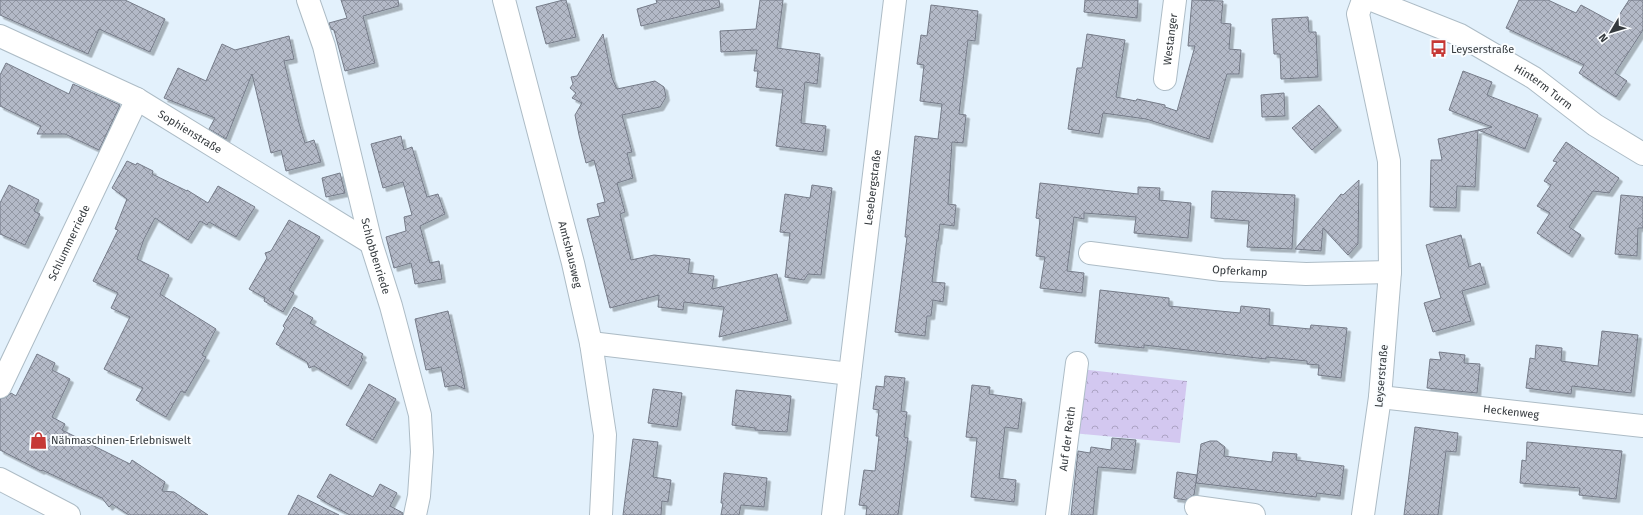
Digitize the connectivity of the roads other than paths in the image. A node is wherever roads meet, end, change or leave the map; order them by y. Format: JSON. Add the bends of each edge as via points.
{"nodes":[{"id":1,"x":308,"y":0,"type":"edge"},
{"id":2,"x":504,"y":0,"type":"edge"},
{"id":3,"x":895,"y":0,"type":"edge"},
{"id":4,"x":1175,"y":0,"type":"edge"},
{"id":5,"x":1363,"y":0,"type":"edge"},
{"id":6,"x":1372,"y":0,"type":"edge"},
{"id":7,"x":0,"y":36,"type":"edge"},
{"id":8,"x":1165,"y":79,"type":"dead end"},
{"id":9,"x":137,"y":99,"type":"junction"},
{"id":10,"x":1643,"y":154,"type":"edge"},
{"id":11,"x":371,"y":242,"type":"junction"},
{"id":12,"x":1090,"y":253,"type":"dead end"},
{"id":13,"x":1390,"y":272,"type":"junction"},
{"id":14,"x":591,"y":343,"type":"junction"},
{"id":15,"x":1077,"y":362,"type":"dead end"},
{"id":16,"x":850,"y":374,"type":"junction"},
{"id":17,"x":0,"y":387,"type":"edge"},
{"id":18,"x":1380,"y":397,"type":"junction"},
{"id":19,"x":1643,"y":426,"type":"edge"},
{"id":20,"x":0,"y":479,"type":"edge"},
{"id":21,"x":1196,"y":507,"type":"dead end"},
{"id":22,"x":69,"y":515,"type":"edge"},
{"id":23,"x":415,"y":515,"type":"edge"},
{"id":24,"x":601,"y":515,"type":"edge"},
{"id":25,"x":833,"y":515,"type":"edge"},
{"id":26,"x":1057,"y":515,"type":"edge"},
{"id":27,"x":1254,"y":515,"type":"edge"},
{"id":28,"x":1363,"y":515,"type":"edge"}],
"edges":[{"from":1,"to":11,"type":"street","name":"Schlobbenriede","via":[[324,46]]},
{"from":2,"to":14,"type":"street","name":"Amtshausweg"},
{"from":3,"to":16,"type":"street","name":"Lesebergstraße"},
{"from":4,"to":8,"type":"street","name":"Westanger"},
{"from":5,"to":13,"type":"street","name":"Leyserstraße","via":[[1358,14],[1388,161]]},
{"from":6,"to":10,"type":"street","name":"Hinterm Turm","via":[[1460,35],[1534,78],[1595,125]]},
{"from":7,"to":9,"type":"street","name":"Sophienstraße"},
{"from":9,"to":11,"type":"street","name":"Sophienstraße"},
{"from":9,"to":17,"type":"street","name":"Schlummerriede"},
{"from":11,"to":23,"type":"street","name":"Schlobbenriede","via":[[420,416],[422,452]]},
{"from":12,"to":13,"type":"street","name":"Opferkamp","via":[[1222,270],[1306,274]]},
{"from":13,"to":18,"type":"street","name":"Leyserstraße"},
{"from":14,"to":16,"type":"street"},
{"from":14,"to":24,"type":"street","name":"Amtshausweg","via":[[605,435]]},
{"from":15,"to":26,"type":"street","name":"Auf der Reith"},
{"from":16,"to":25,"type":"street","name":"Lesebergstraße"},
{"from":18,"to":19,"type":"street","name":"Heckenweg"},
{"from":18,"to":28,"type":"street","name":"Leyserstraße"},
{"from":20,"to":22,"type":"street"},
{"from":21,"to":27,"type":"street"}]}
